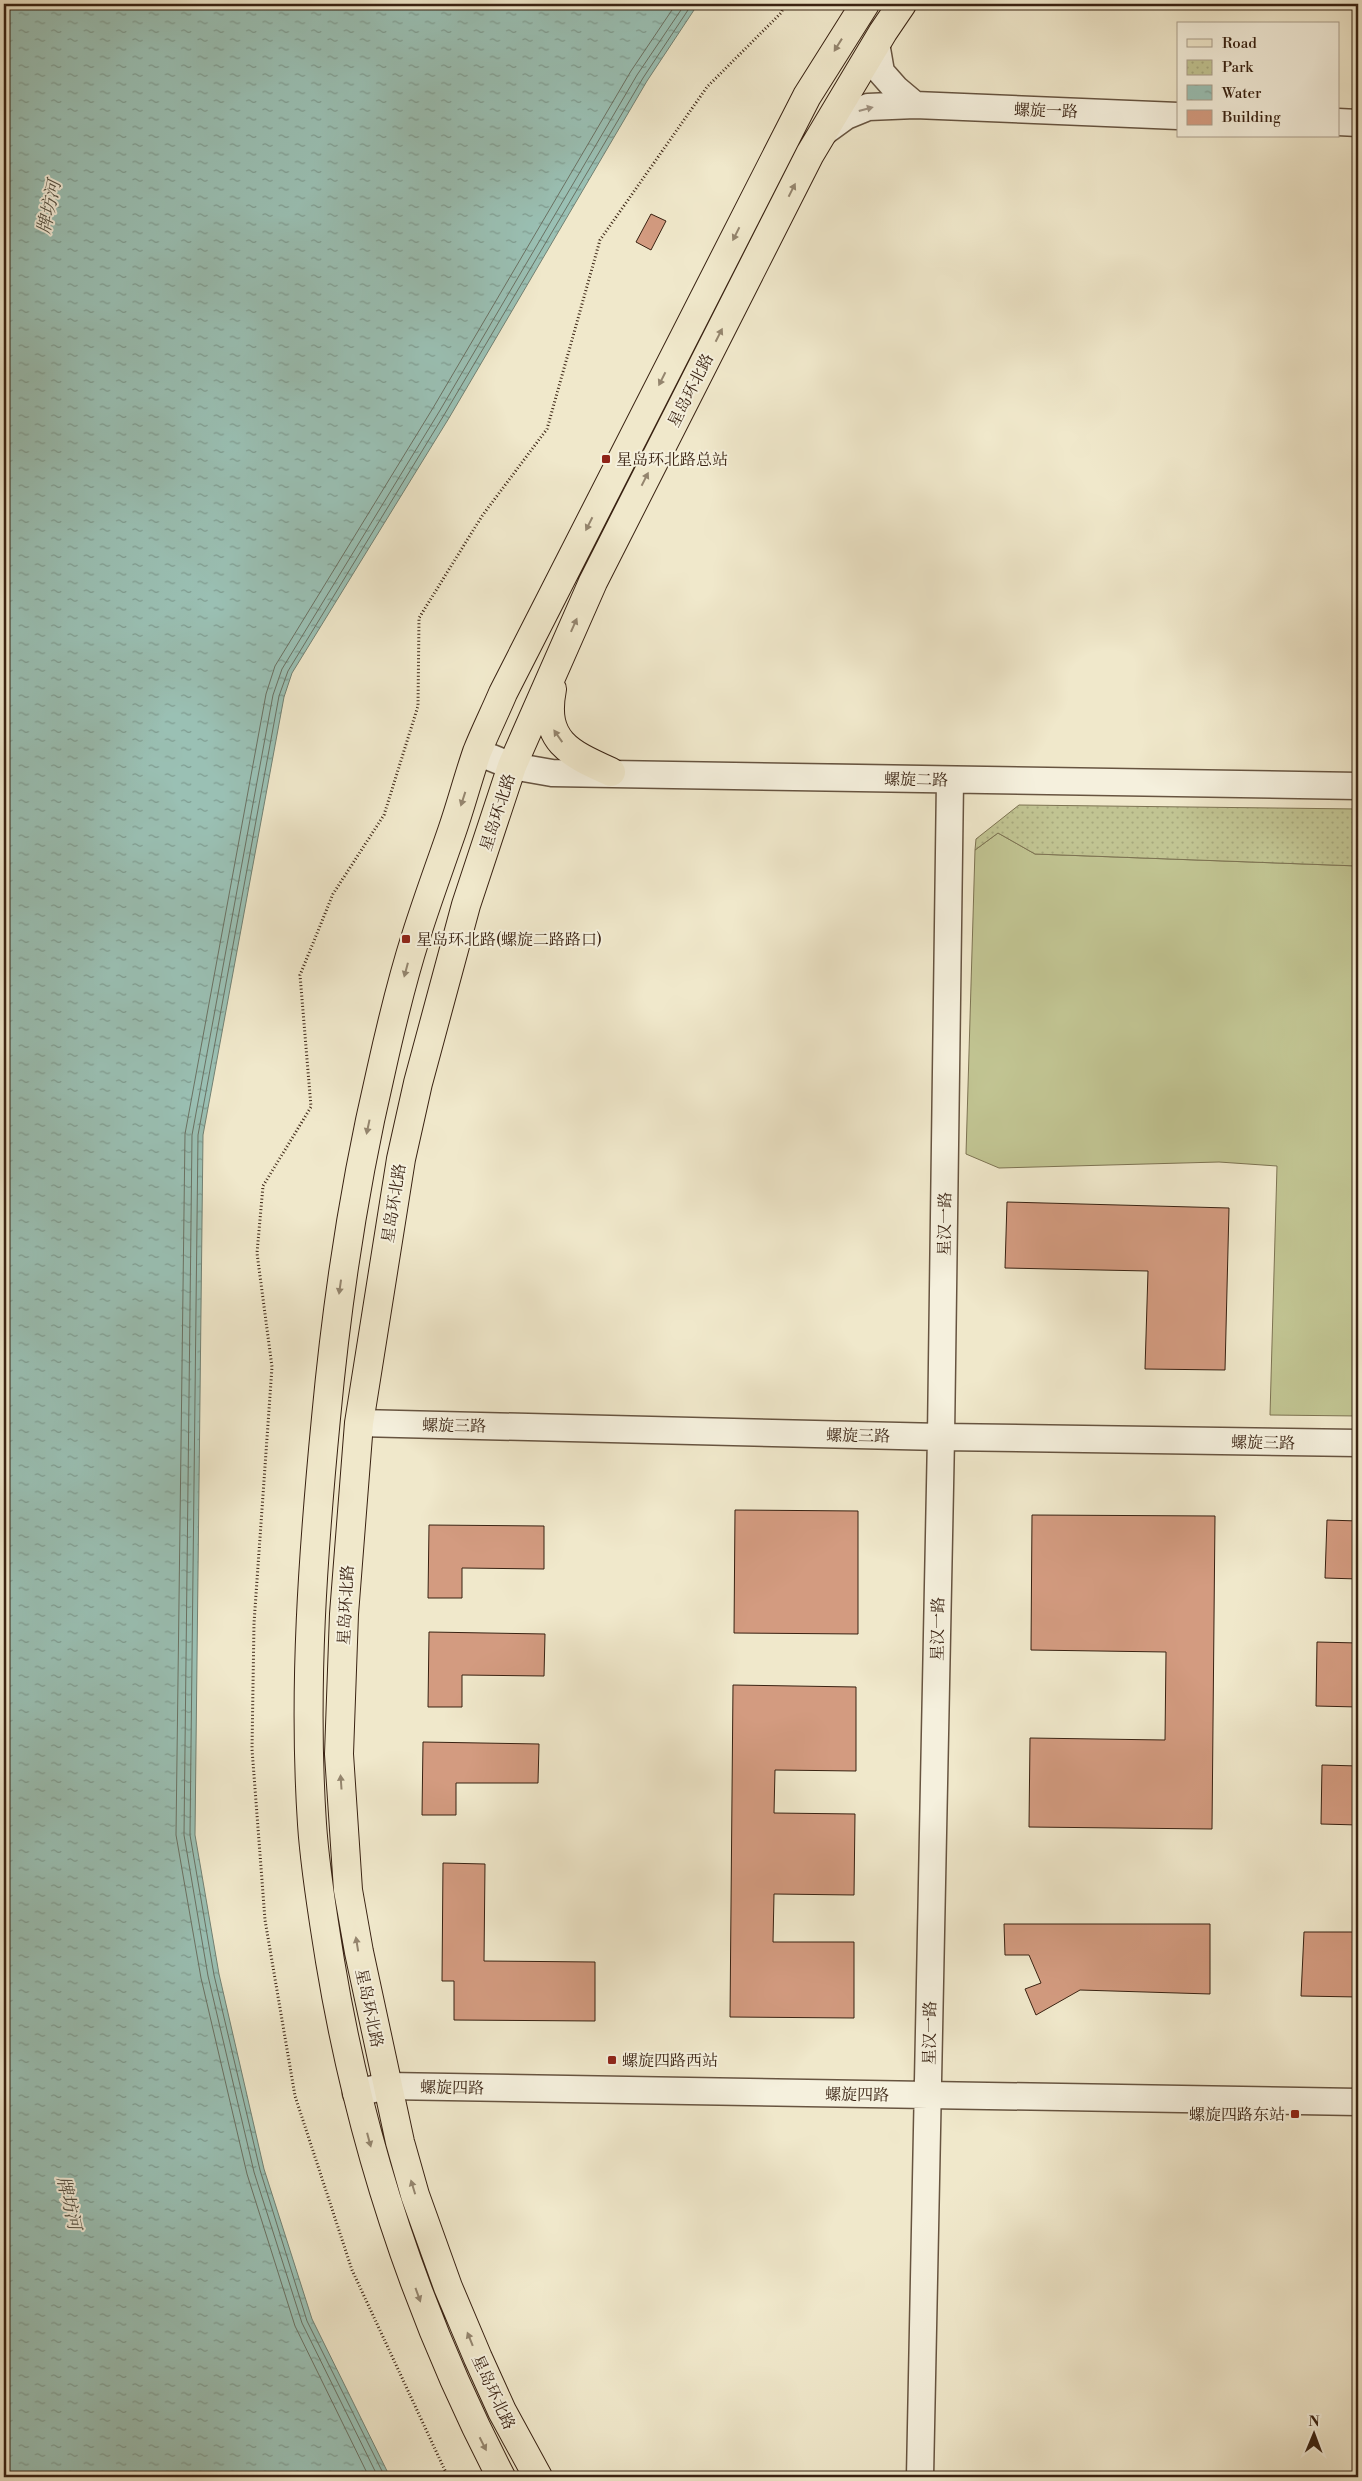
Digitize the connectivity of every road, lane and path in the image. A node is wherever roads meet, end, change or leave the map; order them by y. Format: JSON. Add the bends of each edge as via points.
{"nodes":[{"id":1,"x":864,"y":4,"type":"edge"},
{"id":2,"x":902,"y":4,"type":"edge"},
{"id":3,"x":876,"y":43,"type":"junction"},
{"id":4,"x":915,"y":105,"type":"junction"},
{"id":5,"x":1177,"y":116,"type":"edge"},
{"id":6,"x":1340,"y":122,"type":"edge"},
{"id":7,"x":1358,"y":123,"type":"edge"},
{"id":8,"x":824,"y":132,"type":"junction"},
{"id":9,"x":558,"y":661,"type":"junction"},
{"id":10,"x":477,"y":752,"type":"junction"},
{"id":11,"x":512,"y":766,"type":"junction"},
{"id":12,"x":611,"y":772,"type":"junction"},
{"id":13,"x":950,"y":780,"type":"junction"},
{"id":14,"x":1358,"y":786,"type":"edge"},
{"id":15,"x":359,"y":1422,"type":"junction"},
{"id":16,"x":940,"y":1437,"type":"junction"},
{"id":17,"x":1358,"y":1443,"type":"edge"},
{"id":18,"x":387,"y":2086,"type":"junction"},
{"id":19,"x":356,"y":2093,"type":"junction"},
{"id":20,"x":928,"y":2096,"type":"junction"},
{"id":21,"x":1358,"y":2102,"type":"edge"},
{"id":22,"x":501,"y":2477,"type":"edge"},
{"id":23,"x":538,"y":2477,"type":"edge"},
{"id":24,"x":920,"y":2477,"type":"edge"}],
"edges":[{"from":1,"to":10,"type":"main road","name":"星岛环北路","one_way":true,"via":[[807,96],[503,693]]},
{"from":2,"to":3,"type":"main road","name":"星岛环北路"},
{"from":3,"to":4,"type":"street","via":[[881,72]]},
{"from":3,"to":8,"type":"main road","name":"星岛环北路"},
{"from":4,"to":5,"type":"street","name":"螺旋一路"},
{"from":8,"to":4,"type":"street","name":"螺旋一路","one_way":true,"via":[[846,116],[868,107]]},
{"from":6,"to":7,"type":"street"},
{"from":9,"to":8,"type":"main road","name":"星岛环北路","one_way":true,"via":[[598,573]]},
{"from":9,"to":11,"type":"main road","name":"星岛环北路"},
{"from":12,"to":9,"type":"main road","one_way":true,"via":[[576,757],[557,737],[550,724],[549,708]]},
{"from":10,"to":11,"type":"street","name":"螺旋二路"},
{"from":10,"to":19,"type":"main road","name":"星岛环北路","one_way":true,"via":[[415,938],[376,1091],[347,1238],[334,1328],[322,1456],[310,1614],[308,1748],[312,1826],[319,1894],[340,2021]]},
{"from":11,"to":12,"type":"street","name":"螺旋二路","via":[[552,773]]},
{"from":11,"to":15,"type":"main road","name":"星岛环北路","via":[[466,905],[401,1159]]},
{"from":12,"to":13,"type":"street","name":"螺旋二路"},
{"from":13,"to":14,"type":"street","name":"螺旋二路"},
{"from":13,"to":16,"type":"street","name":"星汉一路"},
{"from":15,"to":16,"type":"street","name":"螺旋三路"},
{"from":18,"to":15,"type":"main road","name":"星岛环北路","one_way":true,"via":[[348,1890],[339,1754],[345,1604]]},
{"from":16,"to":17,"type":"street","name":"螺旋三路"},
{"from":16,"to":20,"type":"street","name":"星汉一路"},
{"from":18,"to":19,"type":"street","name":"螺旋四路"},
{"from":18,"to":20,"type":"street","name":"螺旋四路"},
{"from":23,"to":18,"type":"main road","name":"星岛环北路","one_way":true,"via":[[502,2411],[448,2286],[415,2195]]},
{"from":19,"to":22,"type":"main road","name":"星岛环北路","one_way":true,"via":[[393,2224],[418,2296],[465,2408]]},
{"from":20,"to":21,"type":"street","name":"螺旋四路"},
{"from":20,"to":24,"type":"street","name":"星汉一路"}]}
